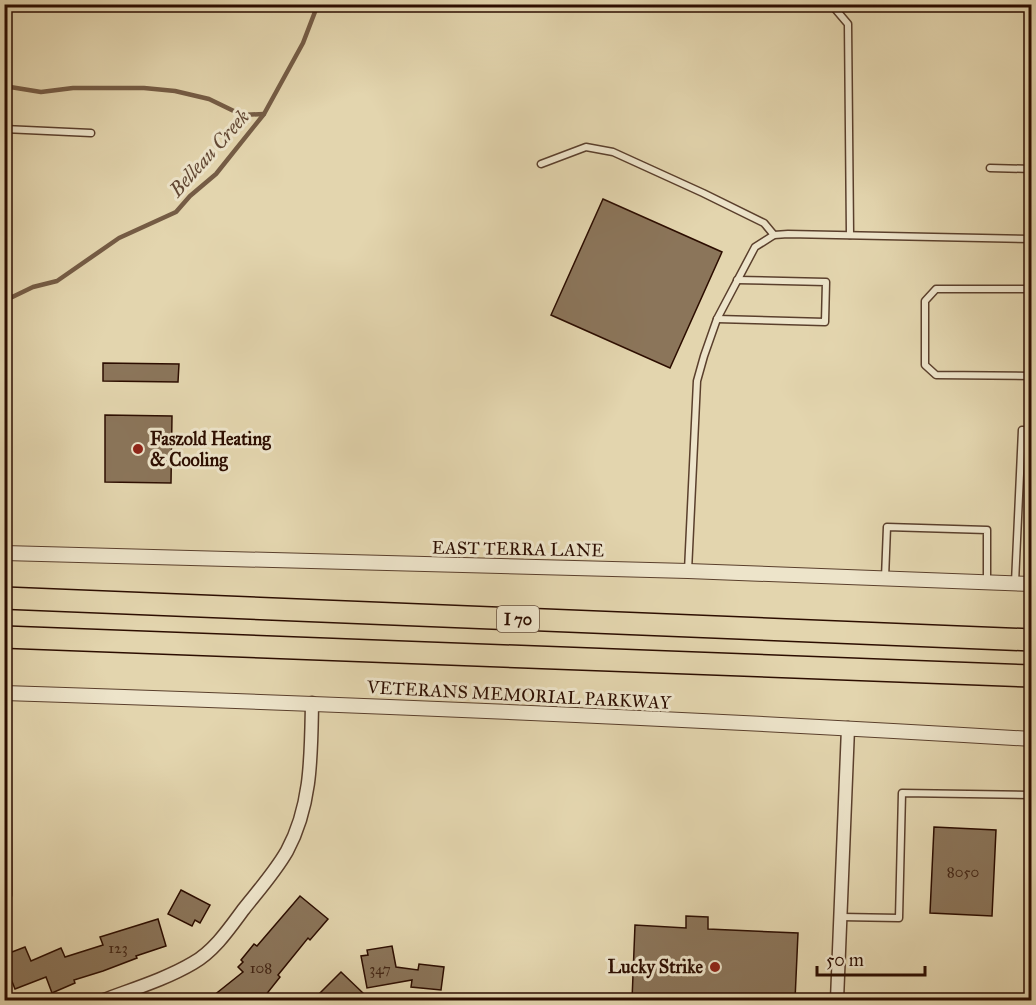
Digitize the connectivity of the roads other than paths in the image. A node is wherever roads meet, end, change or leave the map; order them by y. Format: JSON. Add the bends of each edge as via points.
{"nodes":[{"id":1,"x":831,"y":4,"type":"edge"},
{"id":2,"x":4,"y":129,"type":"edge"},
{"id":3,"x":91,"y":133,"type":"dead end"},
{"id":4,"x":541,"y":164,"type":"dead end"},
{"id":5,"x":990,"y":168,"type":"dead end"},
{"id":6,"x":1032,"y":169,"type":"edge"},
{"id":7,"x":774,"y":235,"type":"junction"},
{"id":8,"x":850,"y":235,"type":"junction"},
{"id":9,"x":1032,"y":239,"type":"edge"},
{"id":10,"x":737,"y":280,"type":"junction"},
{"id":11,"x":1032,"y":289,"type":"edge"},
{"id":12,"x":717,"y":319,"type":"junction"},
{"id":13,"x":1032,"y":376,"type":"edge"},
{"id":14,"x":1032,"y":431,"type":"edge"},
{"id":15,"x":4,"y":553,"type":"edge"},
{"id":16,"x":688,"y":571,"type":"junction"},
{"id":17,"x":885,"y":578,"type":"junction"},
{"id":18,"x":987,"y":582,"type":"junction"},
{"id":19,"x":1016,"y":583,"type":"junction"},
{"id":20,"x":1032,"y":584,"type":"edge"},
{"id":21,"x":4,"y":598,"type":"edge"},
{"id":22,"x":4,"y":637,"type":"edge"},
{"id":23,"x":1032,"y":640,"type":"edge"},
{"id":24,"x":1032,"y":676,"type":"edge"},
{"id":25,"x":6,"y":693,"type":"edge"},
{"id":26,"x":312,"y":703,"type":"junction"},
{"id":27,"x":848,"y":728,"type":"junction"},
{"id":28,"x":1032,"y":739,"type":"edge"},
{"id":29,"x":1032,"y":795,"type":"edge"},
{"id":30,"x":8,"y":895,"type":"dead end"},
{"id":31,"x":841,"y":917,"type":"junction"},
{"id":32,"x":104,"y":1000,"type":"edge"},
{"id":33,"x":837,"y":1000,"type":"edge"}],
"edges":[{"from":1,"to":8,"type":"lane","via":[[848,24]]},
{"from":2,"to":3,"type":"lane"},
{"from":4,"to":7,"type":"lane","via":[[586,147],[613,152],[764,223]]},
{"from":5,"to":6,"type":"lane"},
{"from":7,"to":8,"type":"lane"},
{"from":7,"to":10,"type":"lane","via":[[755,247]]},
{"from":8,"to":9,"type":"lane"},
{"from":10,"to":12,"type":"lane"},
{"from":10,"to":12,"type":"lane","via":[[826,282],[825,322]]},
{"from":11,"to":13,"type":"lane","via":[[936,289],[925,301],[925,365],[936,375]]},
{"from":12,"to":16,"type":"lane","via":[[697,381]]},
{"from":14,"to":19,"type":"lane","via":[[1022,430]]},
{"from":15,"to":16,"type":"street","name":"EAST TERRA LANE"},
{"from":16,"to":17,"type":"street","name":"EAST TERRA LANE"},
{"from":17,"to":18,"type":"street","name":"EAST TERRA LANE"},
{"from":17,"to":18,"type":"lane","via":[[887,527],[987,530]]},
{"from":18,"to":19,"type":"street","name":"EAST TERRA LANE"},
{"from":19,"to":20,"type":"street","name":"EAST TERRA LANE"},
{"from":21,"to":23,"type":"highway","number":"I 70"},
{"from":22,"to":24,"type":"highway","number":"I 70"},
{"from":25,"to":26,"type":"street","name":"VETERANS MEMORIAL PARKWAY"},
{"from":25,"to":30,"type":"lane"},
{"from":26,"to":27,"type":"street","name":"VETERANS MEMORIAL PARKWAY"},
{"from":26,"to":32,"type":"street","via":[[308,789],[300,820],[271,875],[224,935],[194,963]]},
{"from":27,"to":28,"type":"street","name":"VETERANS MEMORIAL PARKWAY"},
{"from":27,"to":31,"type":"street"},
{"from":29,"to":31,"type":"lane","via":[[902,793],[899,918]]},
{"from":31,"to":33,"type":"street"}]}
